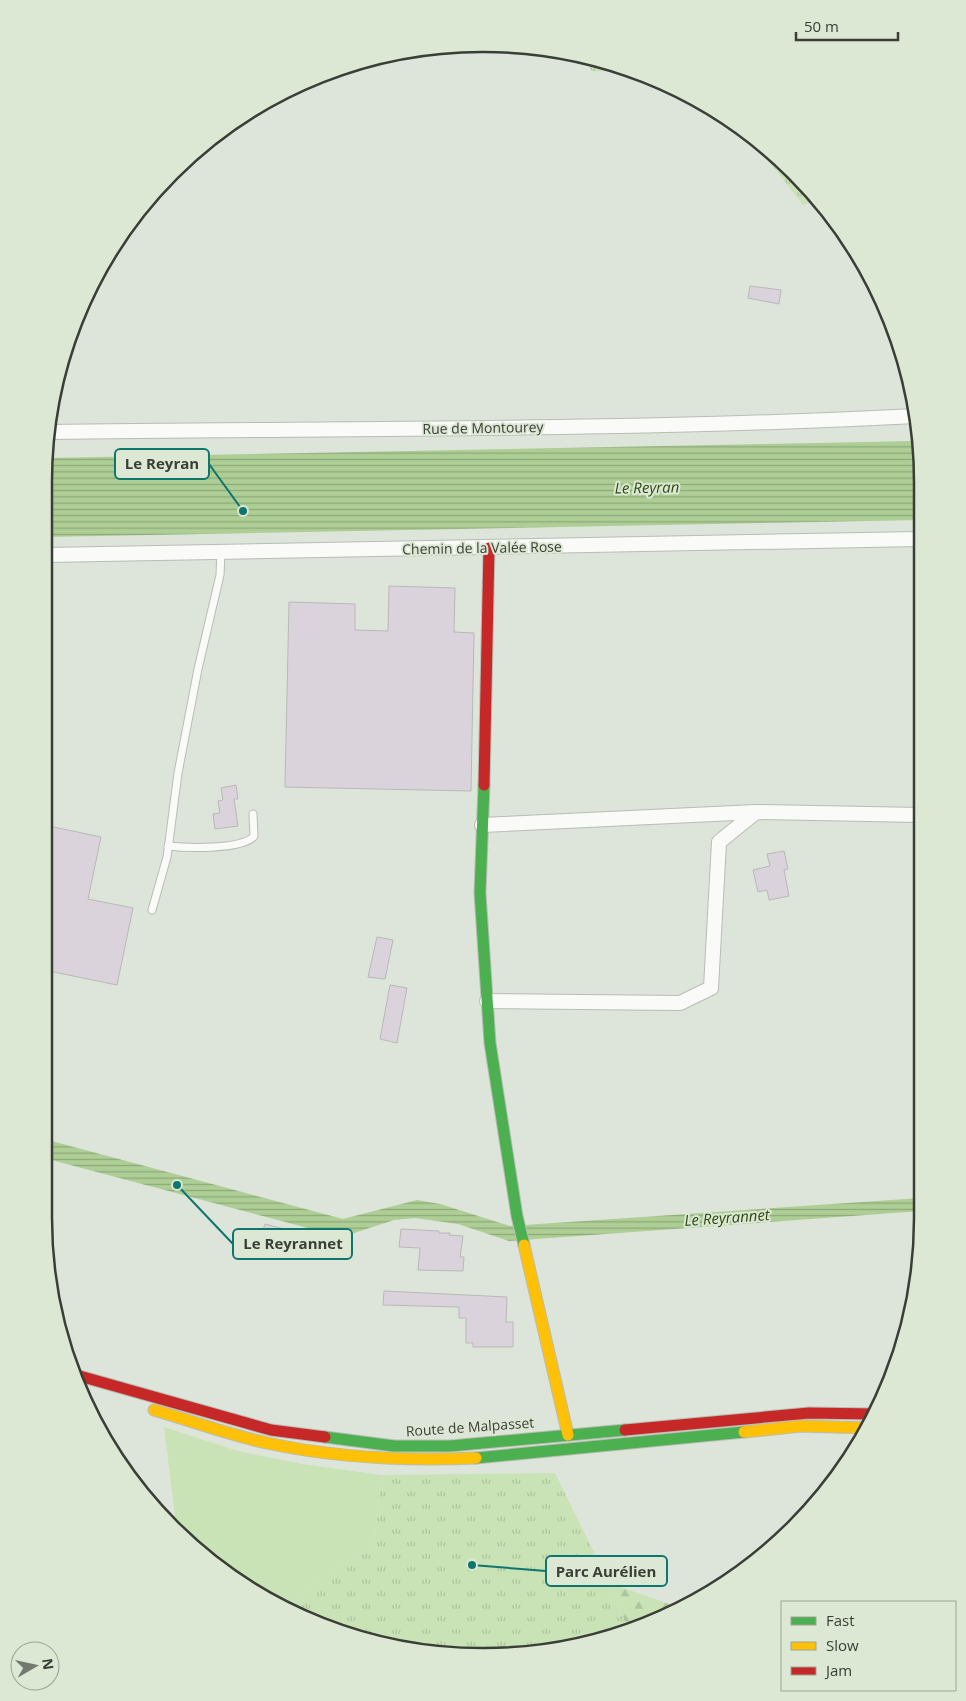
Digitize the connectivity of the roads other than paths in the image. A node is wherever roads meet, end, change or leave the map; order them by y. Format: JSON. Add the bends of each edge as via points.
{"nodes":[{"id":1,"x":908,"y":416,"type":"edge"},
{"id":2,"x":55,"y":432,"type":"edge"},
{"id":3,"x":914,"y":539,"type":"edge"},
{"id":4,"x":488,"y":548,"type":"junction"},
{"id":5,"x":221,"y":551,"type":"junction"},
{"id":6,"x":52,"y":555,"type":"edge"},
{"id":7,"x":756,"y":812,"type":"junction"},
{"id":8,"x":253,"y":814,"type":"dead end"},
{"id":9,"x":914,"y":815,"type":"edge"},
{"id":10,"x":482,"y":826,"type":"junction"},
{"id":11,"x":168,"y":846,"type":"junction"},
{"id":12,"x":152,"y":910,"type":"dead end"},
{"id":13,"x":487,"y":1001,"type":"junction"},
{"id":14,"x":83,"y":1377,"type":"edge"},
{"id":15,"x":148,"y":1394,"type":"junction"},
{"id":16,"x":866,"y":1414,"type":"edge"},
{"id":17,"x":859,"y":1428,"type":"edge"},
{"id":18,"x":568,"y":1435,"type":"junction"},
{"id":19,"x":545,"y":1437,"type":"junction"},
{"id":20,"x":571,"y":1449,"type":"junction"},
{"id":21,"x":547,"y":1451,"type":"junction"}],
"edges":[{"from":1,"to":2,"type":"street","name":"Rue de Montourey","via":[[623,426]]},
{"from":3,"to":4,"type":"street","name":"Chemin de la Valée Rose"},
{"from":4,"to":5,"type":"street","name":"Chemin de la Valée Rose"},
{"from":4,"to":10,"type":"main road"},
{"from":5,"to":6,"type":"street","name":"Chemin de la Valée Rose"},
{"from":5,"to":11,"type":"lane","via":[[220,575],[178,773]]},
{"from":7,"to":9,"type":"street"},
{"from":7,"to":10,"type":"street"},
{"from":7,"to":13,"type":"street","via":[[719,842],[711,988],[680,1003]]},
{"from":8,"to":11,"type":"lane","via":[[254,836],[247,841],[208,846]]},
{"from":10,"to":13,"type":"main road","via":[[480,893]]},
{"from":11,"to":12,"type":"lane"},
{"from":13,"to":18,"type":"main road","via":[[490,1043],[517,1216]]},
{"from":14,"to":15,"type":"main road","name":"Route de Malpasset"},
{"from":15,"to":19,"type":"main road","name":"Route de Malpasset","via":[[271,1430],[394,1446],[450,1446]]},
{"from":15,"to":21,"type":"main road","name":"Route de Malpasset","via":[[145,1407],[266,1443],[338,1456],[437,1461]]},
{"from":16,"to":18,"type":"main road","name":"Route de Malpasset","via":[[808,1412]]},
{"from":17,"to":20,"type":"main road","name":"Route de Malpasset","via":[[800,1426]]},
{"from":18,"to":19,"type":"main road","name":"Route de Malpasset"},
{"from":18,"to":20,"type":"lane"},
{"from":19,"to":21,"type":"lane"},
{"from":20,"to":21,"type":"main road","name":"Route de Malpasset"}]}
